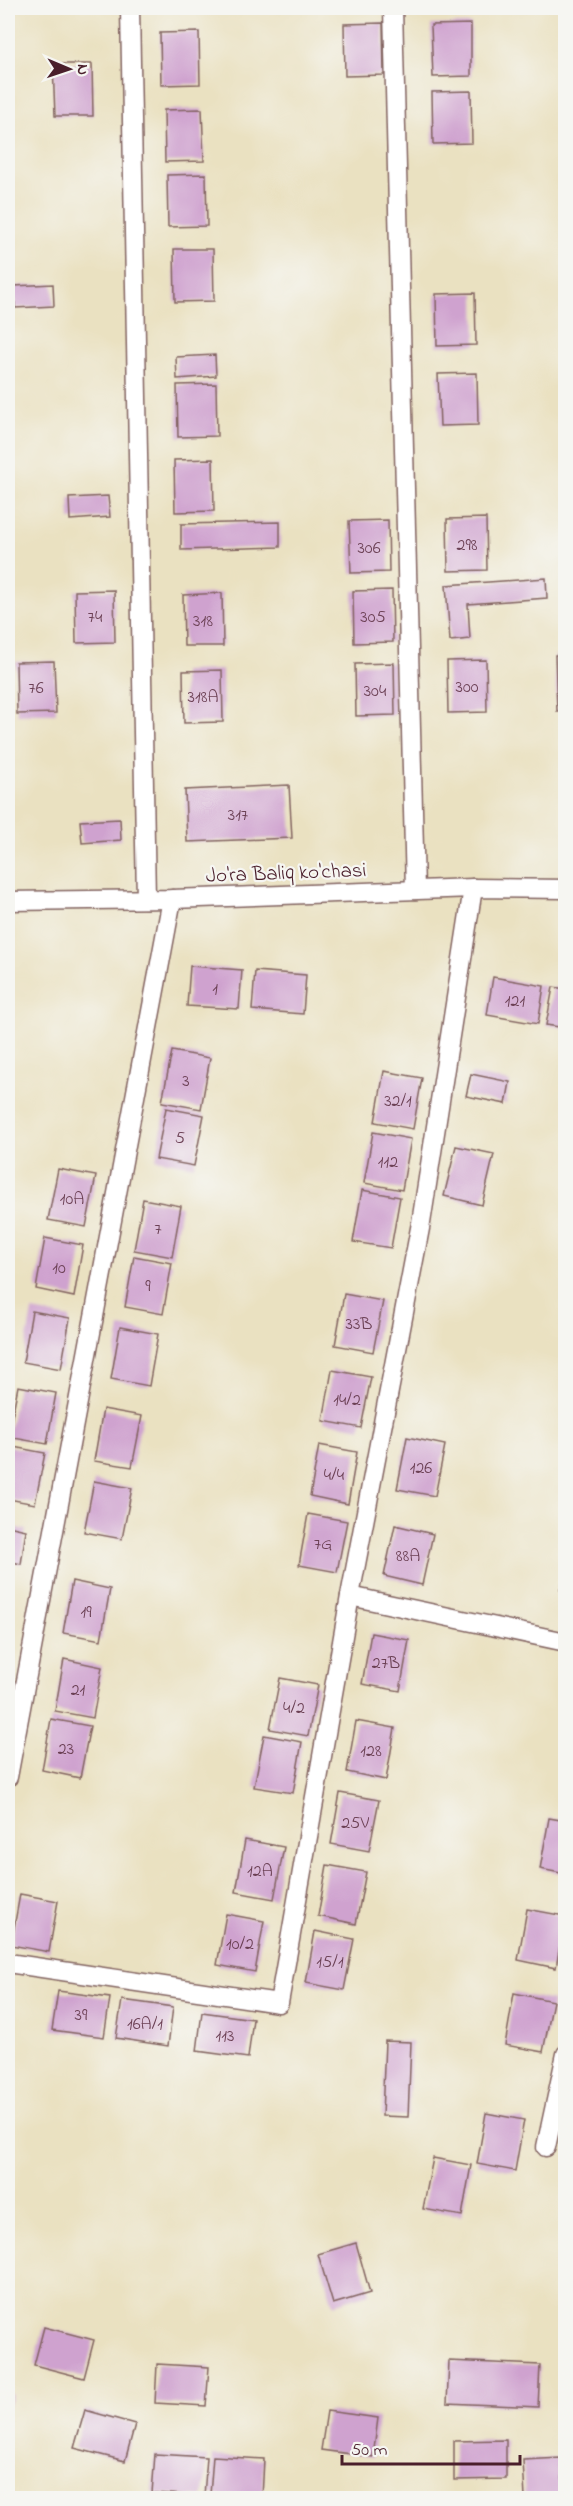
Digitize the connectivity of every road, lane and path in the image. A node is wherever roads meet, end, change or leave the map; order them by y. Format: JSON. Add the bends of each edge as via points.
{"nodes":[{"id":1,"x":130,"y":8,"type":"edge"},
{"id":2,"x":393,"y":8,"type":"edge"},
{"id":3,"x":473,"y":888,"type":"junction"},
{"id":4,"x":566,"y":889,"type":"edge"},
{"id":5,"x":415,"y":890,"type":"junction"},
{"id":6,"x":146,"y":899,"type":"junction"},
{"id":7,"x":172,"y":899,"type":"junction"},
{"id":8,"x":8,"y":901,"type":"edge"},
{"id":9,"x":350,"y":1596,"type":"junction"},
{"id":10,"x":566,"y":1642,"type":"edge"},
{"id":11,"x":8,"y":1777,"type":"edge"},
{"id":12,"x":8,"y":1963,"type":"edge"},
{"id":13,"x":566,"y":2054,"type":"edge"},
{"id":14,"x":546,"y":2147,"type":"dead end"}],
"edges":[{"from":1,"to":6,"type":"street"},
{"from":2,"to":5,"type":"street"},
{"from":3,"to":4,"type":"street","name":"Jo'ra Baliq ko'chasi"},
{"from":3,"to":5,"type":"street","name":"Jo'ra Baliq ko'chasi"},
{"from":3,"to":9,"type":"street","via":[[421,1223]]},
{"from":5,"to":7,"type":"street","name":"Jo'ra Baliq ko'chasi"},
{"from":6,"to":7,"type":"street","name":"Jo'ra Baliq ko'chasi"},
{"from":6,"to":8,"type":"street","name":"Jo'ra Baliq ko'chasi"},
{"from":7,"to":11,"type":"street"},
{"from":9,"to":10,"type":"street"},
{"from":9,"to":12,"type":"street","via":[[279,2003]]},
{"from":13,"to":14,"type":"street"}]}
